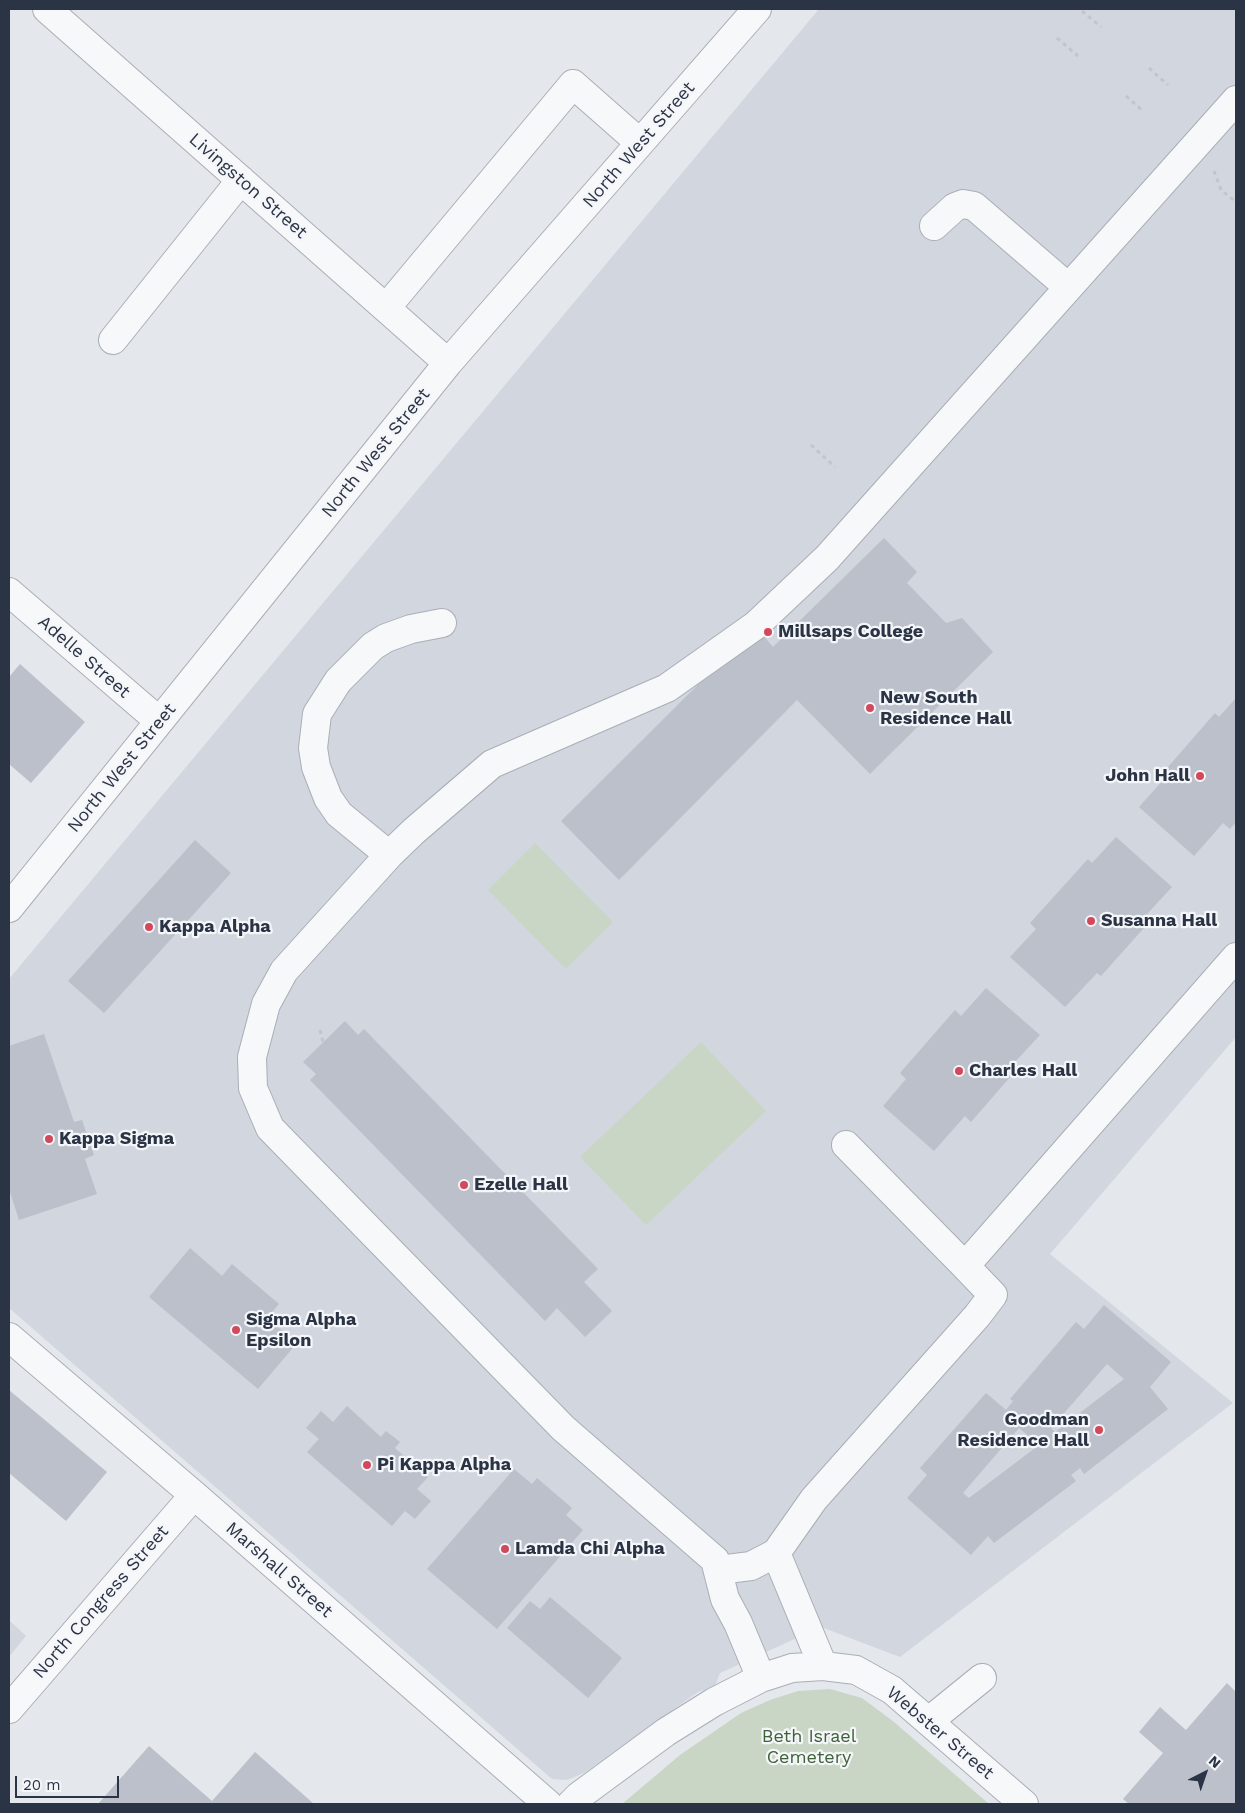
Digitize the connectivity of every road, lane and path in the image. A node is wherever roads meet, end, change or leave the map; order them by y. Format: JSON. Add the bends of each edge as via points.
{"nodes":[{"id":1,"x":47,"y":9,"type":"edge"},
{"id":2,"x":757,"y":9,"type":"edge"},
{"id":3,"x":1082,"y":11,"type":"dead end"},
{"id":4,"x":1101,"y":27,"type":"dead end"},
{"id":5,"x":1057,"y":38,"type":"dead end"},
{"id":6,"x":1078,"y":56,"type":"dead end"},
{"id":7,"x":1149,"y":68,"type":"dead end"},
{"id":8,"x":1168,"y":85,"type":"dead end"},
{"id":9,"x":1126,"y":96,"type":"dead end"},
{"id":10,"x":1236,"y":100,"type":"edge"},
{"id":11,"x":1144,"y":112,"type":"dead end"},
{"id":12,"x":640,"y":143,"type":"junction"},
{"id":13,"x":241,"y":180,"type":"junction"},
{"id":14,"x":1222,"y":190,"type":"dead end"},
{"id":15,"x":1236,"y":202,"type":"edge"},
{"id":16,"x":934,"y":226,"type":"dead end"},
{"id":17,"x":1068,"y":287,"type":"junction"},
{"id":18,"x":386,"y":308,"type":"junction"},
{"id":19,"x":113,"y":340,"type":"dead end"},
{"id":20,"x":448,"y":363,"type":"junction"},
{"id":21,"x":811,"y":445,"type":"dead end"},
{"id":22,"x":835,"y":467,"type":"dead end"},
{"id":23,"x":9,"y":592,"type":"edge"},
{"id":24,"x":442,"y":623,"type":"dead end"},
{"id":25,"x":159,"y":721,"type":"junction"},
{"id":26,"x":389,"y":855,"type":"junction"},
{"id":27,"x":9,"y":908,"type":"edge"},
{"id":28,"x":1236,"y":956,"type":"edge"},
{"id":29,"x":320,"y":1030,"type":"dead end"},
{"id":30,"x":323,"y":1042,"type":"dead end"},
{"id":31,"x":846,"y":1145,"type":"dead end"},
{"id":32,"x":965,"y":1266,"type":"junction"},
{"id":33,"x":9,"y":1337,"type":"edge"},
{"id":34,"x":194,"y":1495,"type":"junction"},
{"id":35,"x":776,"y":1552,"type":"junction"},
{"id":36,"x":715,"y":1560,"type":"junction"},
{"id":37,"x":823,"y":1666,"type":"junction"},
{"id":38,"x":761,"y":1678,"type":"junction"},
{"id":39,"x":982,"y":1678,"type":"dead end"},
{"id":40,"x":9,"y":1709,"type":"edge"},
{"id":41,"x":929,"y":1721,"type":"junction"},
{"id":42,"x":548,"y":1804,"type":"edge"},
{"id":43,"x":571,"y":1804,"type":"edge"},
{"id":44,"x":1024,"y":1804,"type":"edge"}],
"edges":[{"from":1,"to":13,"type":"street","name":"Livingston Street"},
{"from":2,"to":12,"type":"street","name":"North West Street"},
{"from":3,"to":4,"type":"path"},
{"from":5,"to":6,"type":"path"},
{"from":7,"to":8,"type":"path"},
{"from":9,"to":11,"type":"path"},
{"from":10,"to":17,"type":"street"},
{"from":12,"to":18,"type":"street","via":[[573,84]]},
{"from":12,"to":20,"type":"street","name":"North West Street"},
{"from":13,"to":18,"type":"street","name":"Livingston Street"},
{"from":13,"to":19,"type":"street"},
{"from":14,"to":15,"type":"path"},
{"from":16,"to":17,"type":"street","via":[[955,207],[964,204],[974,206]]},
{"from":17,"to":26,"type":"street","via":[[827,558],[756,625],[667,688],[492,764]]},
{"from":18,"to":20,"type":"street","name":"Livingston Street"},
{"from":20,"to":25,"type":"street","name":"North West Street"},
{"from":21,"to":22,"type":"path"},
{"from":23,"to":25,"type":"street","name":"Adelle Street"},
{"from":24,"to":26,"type":"street","via":[[411,629],[373,646],[338,681],[317,714],[313,748],[316,767],[328,798],[339,814]]},
{"from":25,"to":27,"type":"street","name":"North West Street"},
{"from":26,"to":36,"type":"street","via":[[284,971],[266,1004],[252,1057],[253,1088],[270,1128],[563,1428]]},
{"from":28,"to":32,"type":"street"},
{"from":29,"to":30,"type":"path"},
{"from":31,"to":32,"type":"street"},
{"from":32,"to":35,"type":"street","via":[[993,1295],[814,1499]]},
{"from":33,"to":34,"type":"street","name":"Marshall Street"},
{"from":34,"to":40,"type":"street","name":"North Congress Street"},
{"from":34,"to":42,"type":"street","name":"Marshall Street"},
{"from":35,"to":36,"type":"street","via":[[751,1566],[719,1570]]},
{"from":35,"to":37,"type":"street"},
{"from":36,"to":38,"type":"street","via":[[725,1599]]},
{"from":37,"to":38,"type":"street","name":"Webster Street","via":[[792,1668]]},
{"from":37,"to":41,"type":"street","name":"Webster Street","via":[[856,1670],[892,1690]]},
{"from":38,"to":43,"type":"street","name":"Webster Street","via":[[666,1732]]},
{"from":39,"to":41,"type":"street"},
{"from":41,"to":44,"type":"street","name":"Webster Street"}]}
